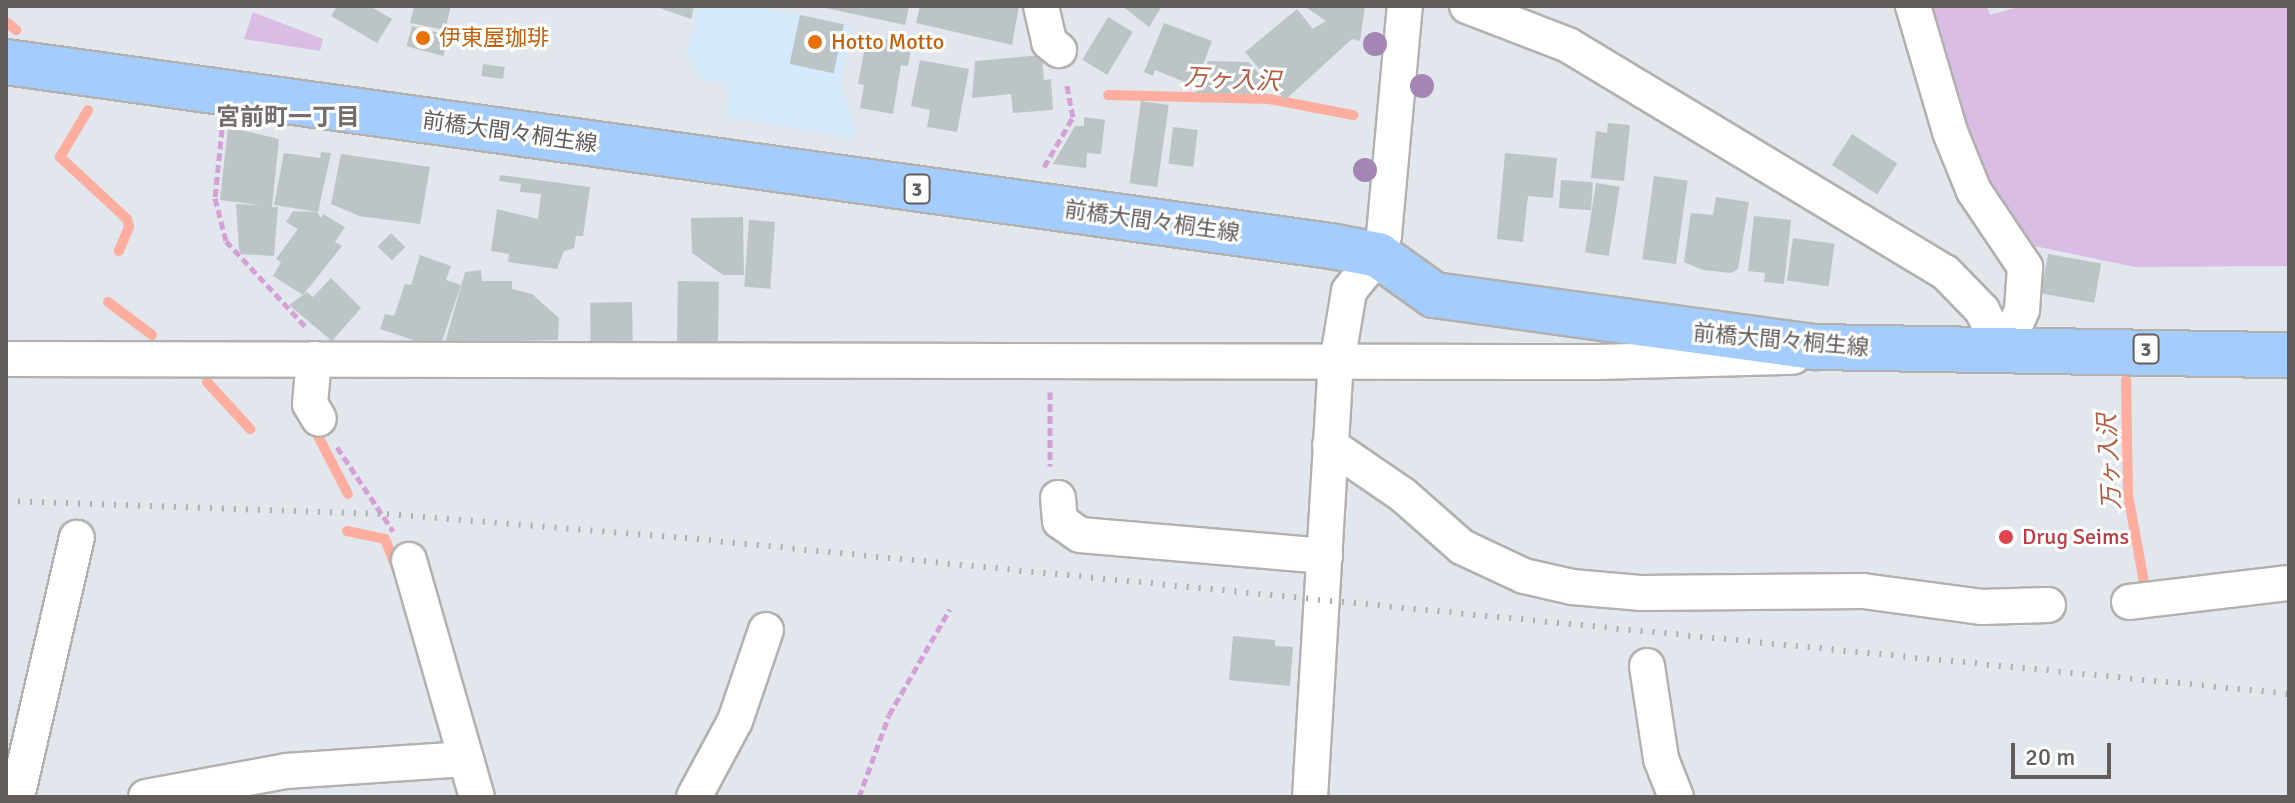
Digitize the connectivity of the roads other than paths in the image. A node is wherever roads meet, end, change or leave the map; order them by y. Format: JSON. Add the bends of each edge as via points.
{"nodes":[{"id":1,"x":1041,"y":6,"type":"edge"},
{"id":2,"x":1405,"y":6,"type":"edge"},
{"id":3,"x":1467,"y":6,"type":"edge"},
{"id":4,"x":1920,"y":10,"type":"edge"},
{"id":5,"x":1059,"y":50,"type":"road end"},
{"id":6,"x":6,"y":62,"type":"edge"},
{"id":7,"x":1378,"y":255,"type":"junction"},
{"id":8,"x":1815,"y":347,"type":"junction"},
{"id":9,"x":2003,"y":353,"type":"junction"},
{"id":10,"x":2289,"y":355,"type":"edge"},
{"id":11,"x":6,"y":359,"type":"edge"},
{"id":12,"x":321,"y":359,"type":"junction"},
{"id":13,"x":1338,"y":361,"type":"junction"},
{"id":14,"x":319,"y":419,"type":"road end"},
{"id":15,"x":1330,"y":445,"type":"junction"},
{"id":16,"x":1058,"y":498,"type":"road end"},
{"id":17,"x":77,"y":538,"type":"dead end"},
{"id":18,"x":1325,"y":556,"type":"junction"},
{"id":19,"x":409,"y":560,"type":"road end"},
{"id":20,"x":2289,"y":583,"type":"edge"},
{"id":21,"x":2129,"y":602,"type":"dead end"},
{"id":22,"x":2048,"y":605,"type":"dead end"},
{"id":23,"x":766,"y":630,"type":"dead end"},
{"id":24,"x":1647,"y":666,"type":"dead end"},
{"id":25,"x":466,"y":759,"type":"junction"},
{"id":26,"x":17,"y":797,"type":"edge"},
{"id":27,"x":146,"y":797,"type":"edge"},
{"id":28,"x":477,"y":797,"type":"edge"},
{"id":29,"x":694,"y":797,"type":"edge"},
{"id":30,"x":1310,"y":797,"type":"edge"},
{"id":31,"x":1676,"y":797,"type":"edge"}],
"edges":[{"from":1,"to":5,"type":"street","via":[[1049,42]]},
{"from":2,"to":7,"type":"street","via":[[1386,219]]},
{"from":3,"to":9,"type":"street","via":[[1568,45],[1945,272],[1982,310]]},
{"from":4,"to":9,"type":"street","via":[[1950,132],[1974,191],[2025,267],[2022,310]]},
{"from":6,"to":7,"type":"main road","name":"前橋大間々桐生線","number":"3"},
{"from":7,"to":8,"type":"main road","name":"前橋大間々桐生線","number":"3","via":[[1424,289],[1447,298]]},
{"from":7,"to":13,"type":"street","via":[[1349,291]]},
{"from":8,"to":9,"type":"main road","name":"前橋大間々桐生線","number":"3"},
{"from":8,"to":13,"type":"street","via":[[1785,359]]},
{"from":9,"to":10,"type":"main road","name":"前橋大間々桐生線","number":"3","via":[[2156,349]]},
{"from":11,"to":12,"type":"street"},
{"from":12,"to":13,"type":"street"},
{"from":12,"to":14,"type":"street","via":[[310,404]]},
{"from":13,"to":15,"type":"street"},
{"from":15,"to":18,"type":"street"},
{"from":15,"to":22,"type":"street","via":[[1403,495],[1462,547],[1524,576],[1572,587],[1640,593],[1863,591],[1981,607]]},
{"from":16,"to":18,"type":"street","via":[[1060,521],[1080,535]]},
{"from":17,"to":26,"type":"street"},
{"from":18,"to":30,"type":"street"},
{"from":19,"to":25,"type":"street"},
{"from":20,"to":21,"type":"street"},
{"from":23,"to":29,"type":"street","via":[[735,721]]},
{"from":24,"to":31,"type":"street","via":[[1661,759]]},
{"from":25,"to":27,"type":"street","via":[[286,771]]},
{"from":25,"to":28,"type":"street"}]}
